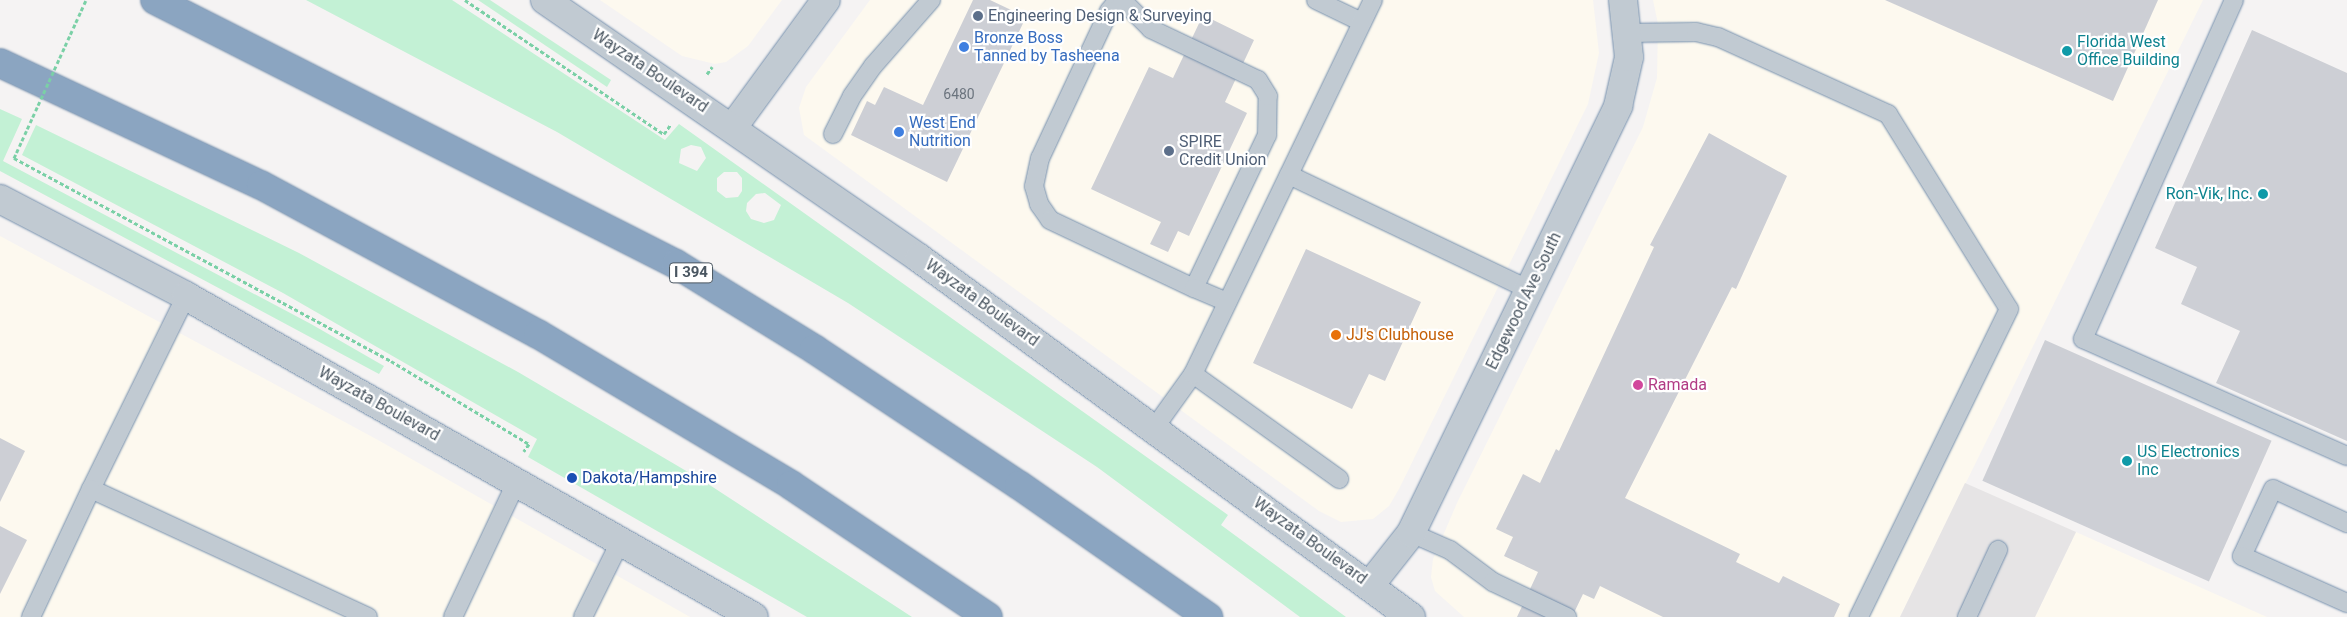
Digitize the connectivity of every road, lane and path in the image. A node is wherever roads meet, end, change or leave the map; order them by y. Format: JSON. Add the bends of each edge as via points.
{"nodes":[{"id":1,"x":86,"y":0,"type":"edge"},
{"id":2,"x":155,"y":0,"type":"edge"},
{"id":3,"x":465,"y":0,"type":"edge"},
{"id":4,"x":545,"y":0,"type":"edge"},
{"id":5,"x":826,"y":0,"type":"edge"},
{"id":6,"x":931,"y":0,"type":"edge"},
{"id":7,"x":1118,"y":0,"type":"edge"},
{"id":8,"x":1122,"y":0,"type":"edge"},
{"id":9,"x":1316,"y":0,"type":"edge"},
{"id":10,"x":1373,"y":0,"type":"edge"},
{"id":11,"x":1623,"y":0,"type":"edge"},
{"id":12,"x":2234,"y":0,"type":"edge"},
{"id":13,"x":1362,"y":22,"type":"junction"},
{"id":14,"x":1628,"y":33,"type":"junction"},
{"id":15,"x":0,"y":63,"type":"edge"},
{"id":16,"x":616,"y":103,"type":"dead end"},
{"id":17,"x":733,"y":126,"type":"junction"},
{"id":18,"x":833,"y":134,"type":"dead end"},
{"id":19,"x":1288,"y":175,"type":"junction"},
{"id":20,"x":0,"y":199,"type":"edge"},
{"id":21,"x":1194,"y":288,"type":"junction"},
{"id":22,"x":1530,"y":290,"type":"junction"},
{"id":23,"x":186,"y":296,"type":"junction"},
{"id":24,"x":1227,"y":302,"type":"junction"},
{"id":25,"x":391,"y":361,"type":"dead end"},
{"id":26,"x":1194,"y":374,"type":"junction"},
{"id":27,"x":1155,"y":427,"type":"junction"},
{"id":28,"x":2347,"y":456,"type":"edge"},
{"id":29,"x":1339,"y":479,"type":"dead end"},
{"id":30,"x":517,"y":481,"type":"junction"},
{"id":31,"x":91,"y":490,"type":"junction"},
{"id":32,"x":2347,"y":523,"type":"edge"},
{"id":33,"x":1411,"y":532,"type":"junction"},
{"id":34,"x":621,"y":540,"type":"junction"},
{"id":35,"x":1998,"y":550,"type":"dead end"},
{"id":36,"x":1370,"y":585,"type":"junction"},
{"id":37,"x":2347,"y":603,"type":"edge"},
{"id":38,"x":1202,"y":614,"type":"edge"},
{"id":39,"x":32,"y":617,"type":"edge"},
{"id":40,"x":368,"y":617,"type":"edge"},
{"id":41,"x":453,"y":617,"type":"edge"},
{"id":42,"x":583,"y":617,"type":"edge"},
{"id":43,"x":754,"y":617,"type":"edge"},
{"id":44,"x":988,"y":617,"type":"edge"},
{"id":45,"x":1411,"y":617,"type":"edge"},
{"id":46,"x":1567,"y":617,"type":"edge"},
{"id":47,"x":1859,"y":617,"type":"edge"},
{"id":48,"x":1966,"y":617,"type":"edge"}],
"edges":[{"from":1,"to":25,"type":"path","bridge":true,"via":[[14,158]]},
{"from":2,"to":38,"type":"highway","number":"I 394","via":[[676,264],[814,349],[1011,479]]},
{"from":3,"to":16,"type":"path"},
{"from":4,"to":17,"type":"street","name":"Wayzata Boulevard"},
{"from":5,"to":17,"type":"street"},
{"from":6,"to":18,"type":"lane","via":[[872,66]]},
{"from":7,"to":21,"type":"lane","via":[[1109,11],[1040,158],[1034,186],[1039,204],[1050,220]]},
{"from":8,"to":21,"type":"lane","via":[[1150,29],[1258,80],[1268,96],[1267,134]]},
{"from":9,"to":13,"type":"lane"},
{"from":10,"to":13,"type":"lane"},
{"from":11,"to":14,"type":"street","name":"Edgewood Ave South"},
{"from":12,"to":28,"type":"lane","via":[[2083,339]]},
{"from":13,"to":19,"type":"lane"},
{"from":14,"to":22,"type":"street","name":"Edgewood Ave South","via":[[1629,56],[1618,106]]},
{"from":14,"to":47,"type":"lane","via":[[1696,32],[1718,37],[1888,114],[2009,309]]},
{"from":15,"to":44,"type":"highway","via":[[261,185],[538,334],[791,485]]},
{"from":17,"to":27,"type":"street","name":"Wayzata Boulevard"},
{"from":19,"to":22,"type":"lane"},
{"from":19,"to":24,"type":"lane"},
{"from":20,"to":23,"type":"street","name":"Wayzata Boulevard"},
{"from":21,"to":24,"type":"lane"},
{"from":22,"to":33,"type":"street","name":"Edgewood Ave South"},
{"from":23,"to":30,"type":"street","name":"Wayzata Boulevard"},
{"from":23,"to":31,"type":"lane"},
{"from":24,"to":26,"type":"lane"},
{"from":26,"to":27,"type":"lane"},
{"from":26,"to":29,"type":"lane"},
{"from":27,"to":36,"type":"street","name":"Wayzata Boulevard"},
{"from":30,"to":34,"type":"street","name":"Wayzata Boulevard"},
{"from":30,"to":41,"type":"lane"},
{"from":31,"to":39,"type":"lane"},
{"from":31,"to":40,"type":"lane"},
{"from":32,"to":37,"type":"lane","via":[[2272,489],[2242,556]]},
{"from":33,"to":36,"type":"street","name":"Edgewood Ave South"},
{"from":33,"to":46,"type":"lane","via":[[1450,550],[1493,582]]},
{"from":34,"to":42,"type":"lane"},
{"from":34,"to":43,"type":"street","name":"Wayzata Boulevard"},
{"from":35,"to":48,"type":"lane"},
{"from":36,"to":45,"type":"street","name":"Wayzata Boulevard"}]}
